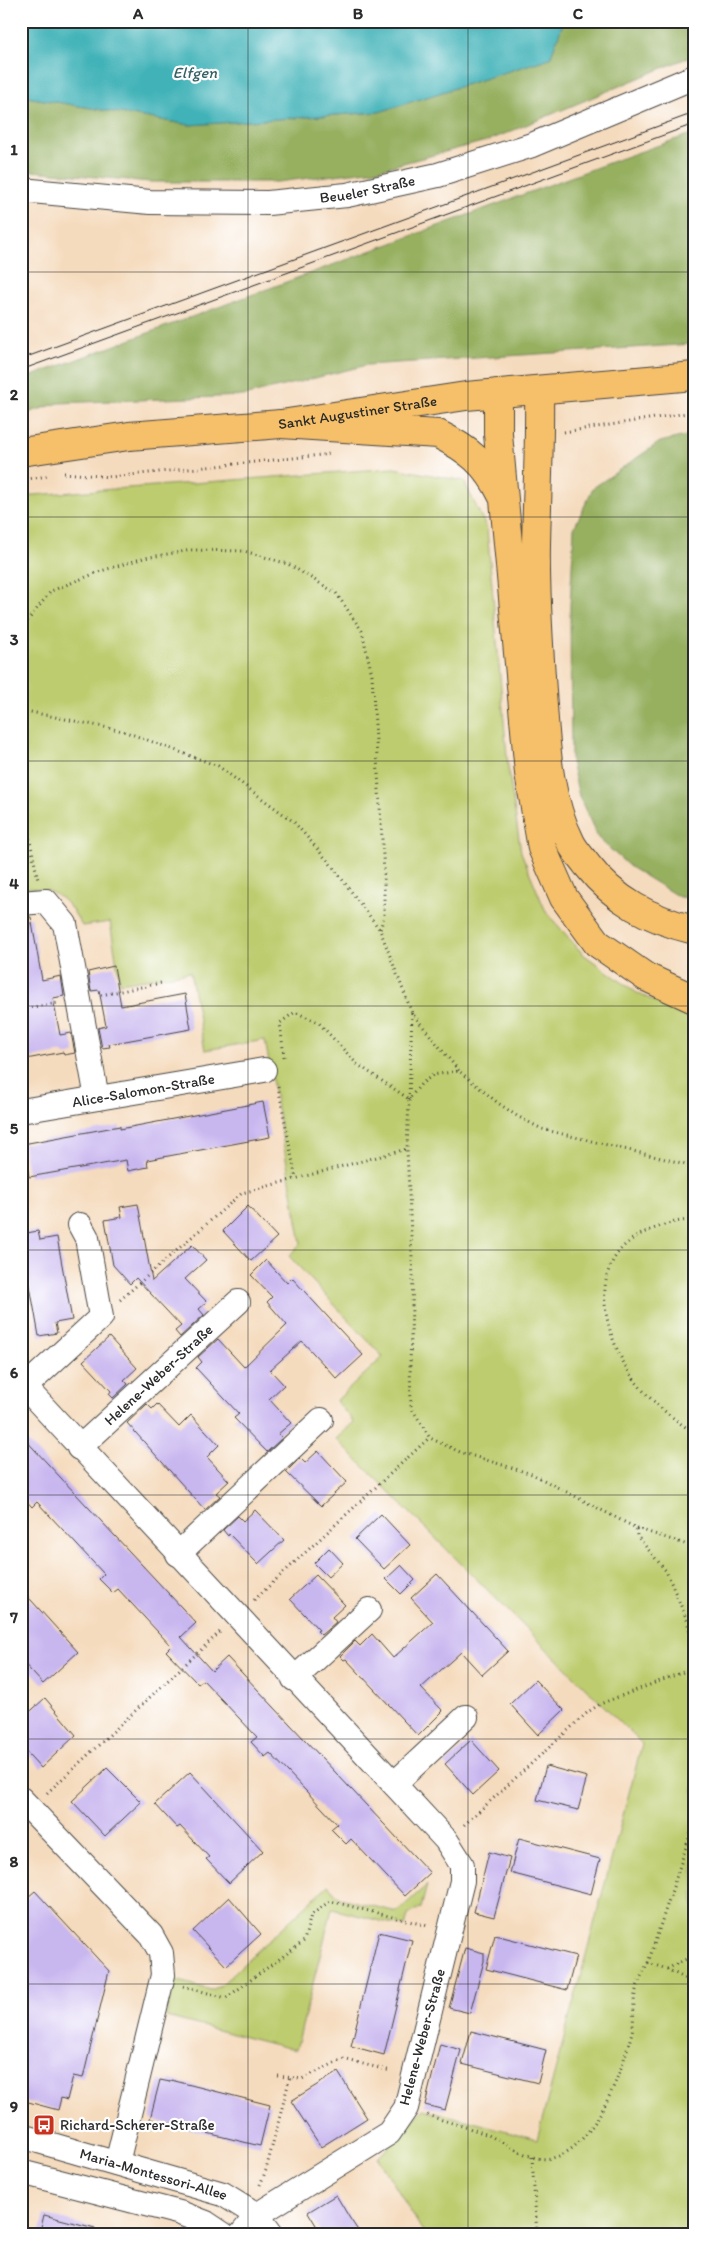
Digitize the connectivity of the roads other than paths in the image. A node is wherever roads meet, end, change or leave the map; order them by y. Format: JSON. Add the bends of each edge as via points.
{"nodes":[{"id":1,"x":694,"y":77,"type":"edge"},
{"id":2,"x":21,"y":190,"type":"edge"},
{"id":3,"x":694,"y":376,"type":"edge"},
{"id":4,"x":539,"y":390,"type":"junction"},
{"id":5,"x":498,"y":393,"type":"junction"},
{"id":6,"x":281,"y":424,"type":"junction"},
{"id":7,"x":21,"y":452,"type":"edge"},
{"id":8,"x":504,"y":498,"type":"junction"},
{"id":9,"x":32,"y":902,"type":"edge"},
{"id":10,"x":694,"y":930,"type":"edge"},
{"id":11,"x":694,"y":999,"type":"edge"},
{"id":12,"x":270,"y":1069,"type":"road end"},
{"id":13,"x":97,"y":1098,"type":"junction"},
{"id":14,"x":21,"y":1111,"type":"edge"},
{"id":15,"x":80,"y":1225,"type":"dead end"},
{"id":16,"x":238,"y":1302,"type":"dead end"},
{"id":17,"x":23,"y":1385,"type":"edge"},
{"id":18,"x":321,"y":1420,"type":"dead end"},
{"id":19,"x":79,"y":1448,"type":"junction"},
{"id":20,"x":178,"y":1554,"type":"junction"},
{"id":21,"x":368,"y":1610,"type":"dead end"},
{"id":22,"x":294,"y":1678,"type":"junction"},
{"id":23,"x":466,"y":1717,"type":"dead end"},
{"id":24,"x":394,"y":1784,"type":"junction"},
{"id":25,"x":26,"y":1804,"type":"edge"},
{"id":26,"x":21,"y":2136,"type":"edge"},
{"id":27,"x":117,"y":2163,"type":"junction"},
{"id":28,"x":21,"y":2172,"type":"edge"},
{"id":29,"x":257,"y":2204,"type":"junction"},
{"id":30,"x":224,"y":2235,"type":"edge"},
{"id":31,"x":241,"y":2235,"type":"edge"},
{"id":32,"x":272,"y":2235,"type":"edge"}],
"edges":[{"from":1,"to":2,"type":"street","name":"Beueler Straße","via":[[532,145],[438,175],[347,194],[268,203],[150,202]]},
{"from":3,"to":4,"type":"main road","name":"Sankt Augustiner Straße"},
{"from":4,"to":5,"type":"main road","name":"Sankt Augustiner Straße"},
{"from":4,"to":10,"type":"main road","via":[[536,547],[547,765],[554,803],[572,845],[596,877],[628,904],[663,922]]},
{"from":5,"to":6,"type":"main road","name":"Sankt Augustiner Straße"},
{"from":5,"to":8,"type":"main road"},
{"from":6,"to":7,"type":"main road","name":"Sankt Augustiner Straße","via":[[129,436]]},
{"from":6,"to":8,"type":"main road","via":[[438,434],[473,455],[493,476]]},
{"from":8,"to":11,"type":"main road","via":[[529,773],[542,848],[564,898],[598,943],[646,977]]},
{"from":9,"to":13,"type":"street","via":[[58,913],[65,924]]},
{"from":12,"to":13,"type":"street","name":"Alice-Salomon-Straße"},
{"from":13,"to":14,"type":"street","name":"Alice-Salomon-Straße"},
{"from":15,"to":17,"type":"street","name":"Helene-Weber-Straße","via":[[87,1238],[101,1316]]},
{"from":16,"to":19,"type":"street","name":"Helene-Weber-Straße"},
{"from":17,"to":19,"type":"street","name":"Helene-Weber-Straße"},
{"from":18,"to":20,"type":"street"},
{"from":19,"to":20,"type":"street","name":"Helene-Weber-Straße"},
{"from":20,"to":22,"type":"street","name":"Helene-Weber-Straße"},
{"from":21,"to":22,"type":"street"},
{"from":22,"to":24,"type":"street","name":"Helene-Weber-Straße"},
{"from":23,"to":24,"type":"street"},
{"from":24,"to":29,"type":"street","name":"Helene-Weber-Straße","via":[[446,1840],[462,1865],[462,1881],[406,2108],[389,2133]]},
{"from":25,"to":27,"type":"street","via":[[151,1935],[161,1953],[161,1980]]},
{"from":26,"to":27,"type":"street","name":"Maria-Montessori-Allee"},
{"from":27,"to":29,"type":"street","name":"Maria-Montessori-Allee"},
{"from":28,"to":30,"type":"street","name":"Maria-Montessori-Allee","via":[[180,2213],[206,2223]]},
{"from":29,"to":31,"type":"street","name":"Helene-Weber-Straße"},
{"from":29,"to":32,"type":"street","name":"Maria-Montessori-Allee"}]}
